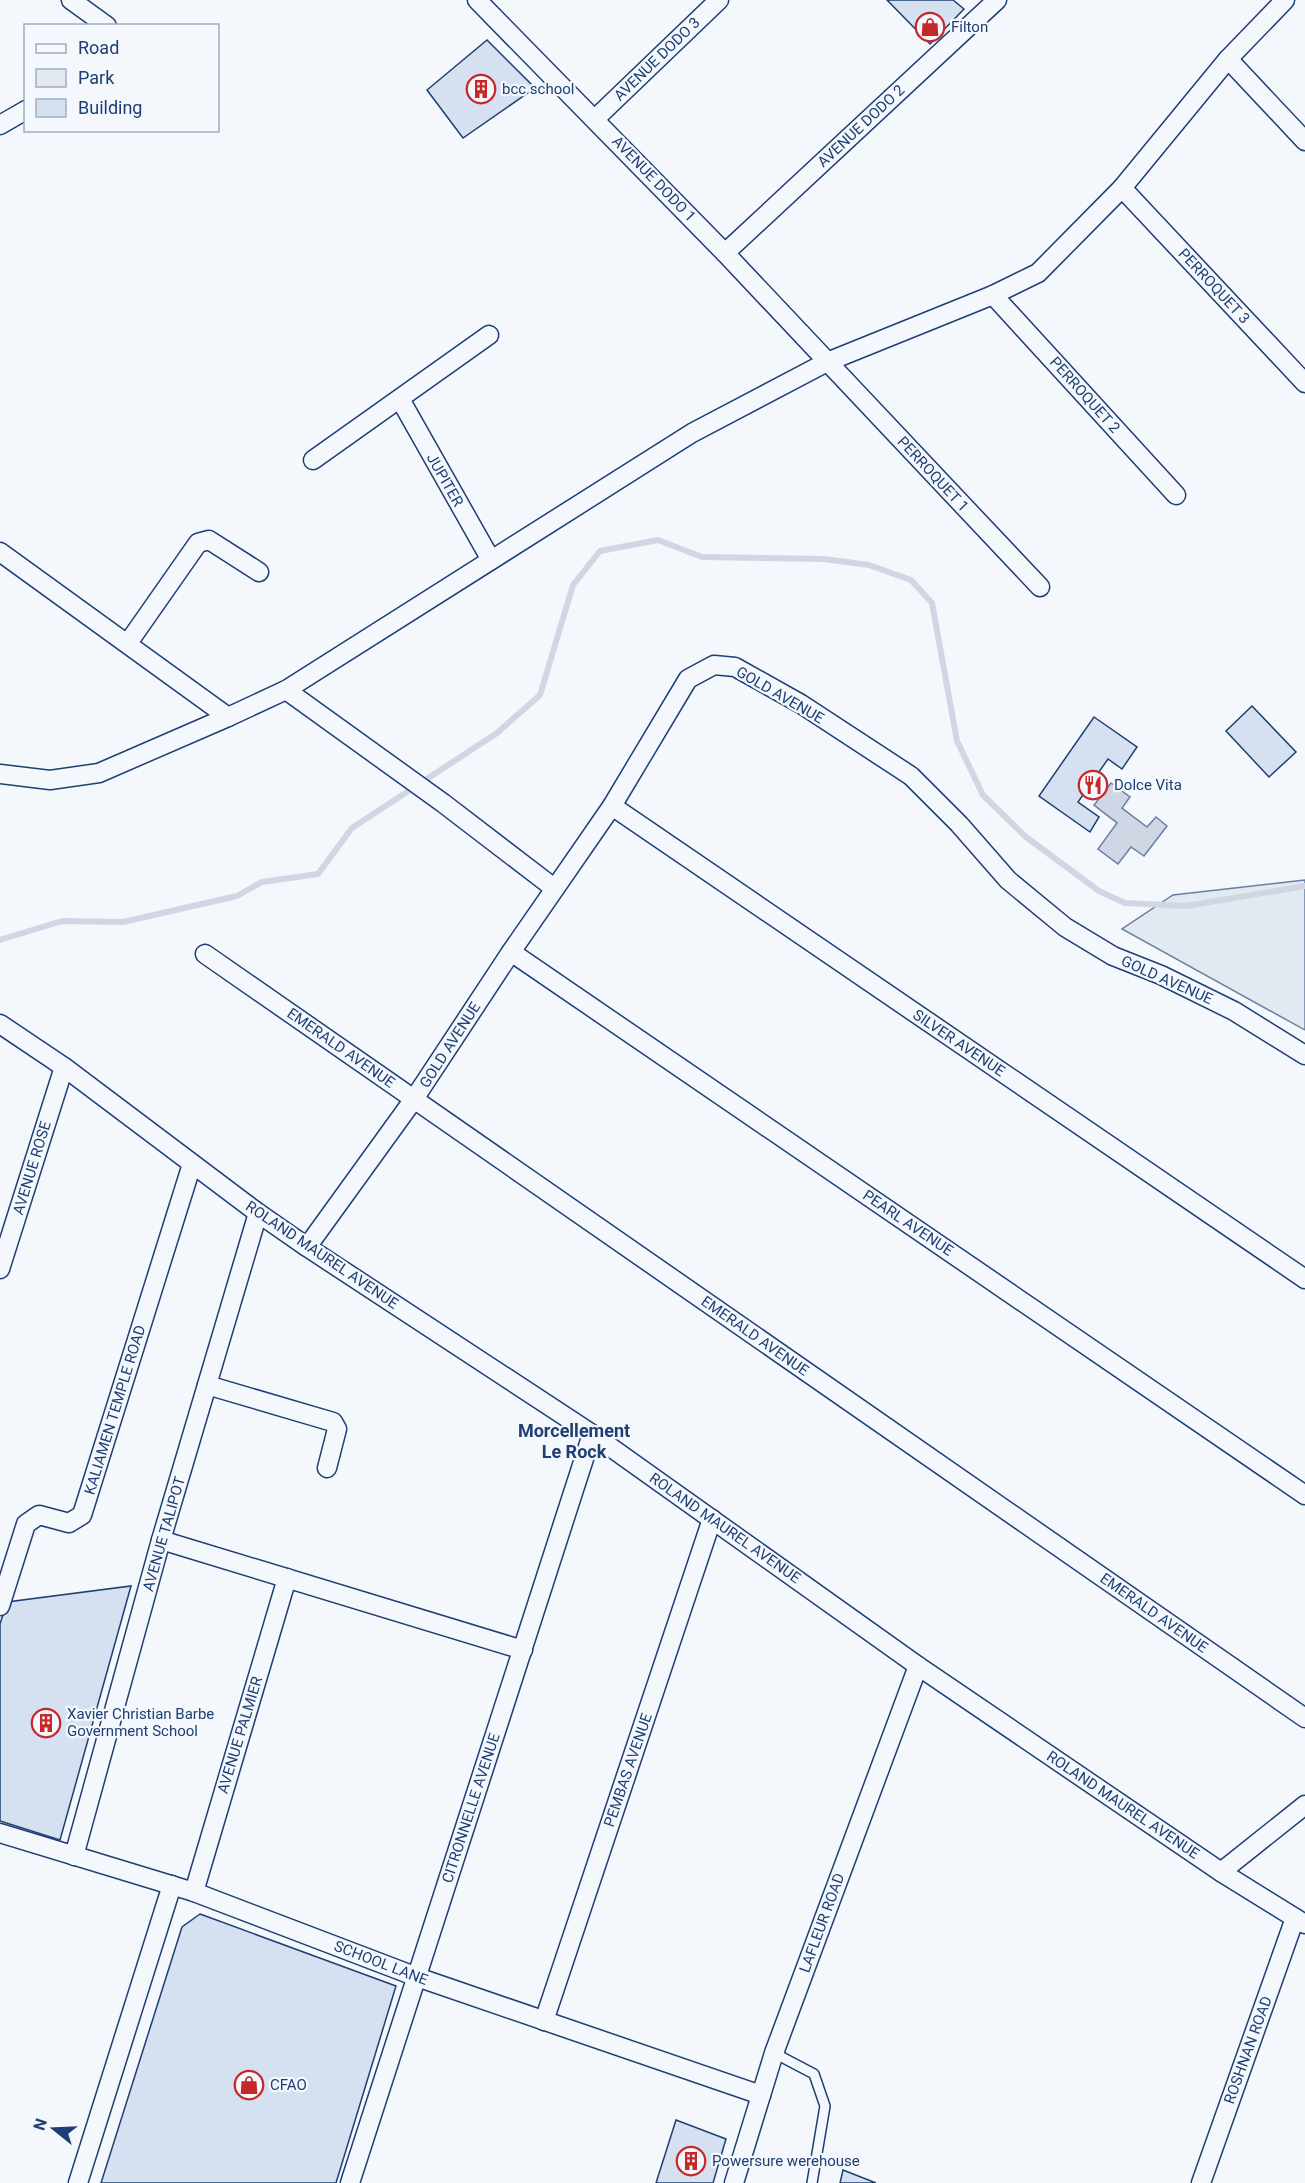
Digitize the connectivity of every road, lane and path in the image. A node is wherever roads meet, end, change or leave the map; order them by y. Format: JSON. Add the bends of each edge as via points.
{"nodes":[{"id":1,"x":71,"y":0,"type":"edge"},
{"id":2,"x":477,"y":0,"type":"edge"},
{"id":3,"x":719,"y":0,"type":"edge"},
{"id":4,"x":997,"y":0,"type":"edge"},
{"id":5,"x":1285,"y":0,"type":"edge"},
{"id":6,"x":104,"y":24,"type":"edge"},
{"id":7,"x":1228,"y":59,"type":"junction"},
{"id":8,"x":24,"y":111,"type":"edge"},
{"id":9,"x":595,"y":119,"type":"junction"},
{"id":10,"x":0,"y":125,"type":"edge"},
{"id":11,"x":1305,"y":141,"type":"edge"},
{"id":12,"x":1122,"y":188,"type":"junction"},
{"id":13,"x":725,"y":253,"type":"junction"},
{"id":14,"x":993,"y":295,"type":"junction"},
{"id":15,"x":489,"y":335,"type":"dead end"},
{"id":16,"x":827,"y":362,"type":"junction"},
{"id":17,"x":1305,"y":383,"type":"edge"},
{"id":18,"x":399,"y":399,"type":"junction"},
{"id":19,"x":313,"y":460,"type":"dead end"},
{"id":20,"x":1176,"y":495,"type":"dead end"},
{"id":21,"x":0,"y":552,"type":"edge"},
{"id":22,"x":491,"y":560,"type":"junction"},
{"id":23,"x":259,"y":572,"type":"dead end"},
{"id":24,"x":1040,"y":586,"type":"dead end"},
{"id":25,"x":128,"y":643,"type":"junction"},
{"id":26,"x":286,"y":690,"type":"junction"},
{"id":27,"x":228,"y":717,"type":"junction"},
{"id":28,"x":0,"y":774,"type":"edge"},
{"id":29,"x":612,"y":806,"type":"junction"},
{"id":30,"x":554,"y":888,"type":"junction"},
{"id":31,"x":511,"y":952,"type":"junction"},
{"id":32,"x":205,"y":954,"type":"dead end"},
{"id":33,"x":0,"y":1024,"type":"edge"},
{"id":34,"x":1305,"y":1054,"type":"edge"},
{"id":35,"x":64,"y":1067,"type":"junction"},
{"id":36,"x":414,"y":1100,"type":"junction"},
{"id":37,"x":192,"y":1164,"type":"junction"},
{"id":38,"x":258,"y":1213,"type":"junction"},
{"id":39,"x":307,"y":1247,"type":"junction"},
{"id":40,"x":0,"y":1269,"type":"edge"},
{"id":41,"x":1305,"y":1279,"type":"edge"},
{"id":42,"x":207,"y":1385,"type":"junction"},
{"id":43,"x":592,"y":1434,"type":"junction"},
{"id":44,"x":327,"y":1468,"type":"dead end"},
{"id":45,"x":1305,"y":1495,"type":"edge"},
{"id":46,"x":712,"y":1519,"type":"junction"},
{"id":47,"x":161,"y":1540,"type":"junction"},
{"id":48,"x":287,"y":1578,"type":"junction"},
{"id":49,"x":0,"y":1606,"type":"edge"},
{"id":50,"x":523,"y":1650,"type":"junction"},
{"id":51,"x":918,"y":1666,"type":"junction"},
{"id":52,"x":1305,"y":1718,"type":"edge"},
{"id":53,"x":1305,"y":1805,"type":"edge"},
{"id":54,"x":0,"y":1833,"type":"edge"},
{"id":55,"x":74,"y":1856,"type":"junction"},
{"id":56,"x":1221,"y":1872,"type":"junction"},
{"id":57,"x":172,"y":1885,"type":"junction"},
{"id":58,"x":194,"y":1892,"type":"junction"},
{"id":59,"x":1300,"y":1921,"type":"edge"},
{"id":60,"x":417,"y":1977,"type":"junction"},
{"id":61,"x":544,"y":2021,"type":"junction"},
{"id":62,"x":774,"y":2054,"type":"junction"},
{"id":63,"x":761,"y":2095,"type":"junction"},
{"id":64,"x":78,"y":2183,"type":"edge"},
{"id":65,"x":350,"y":2183,"type":"edge"},
{"id":66,"x":734,"y":2183,"type":"edge"},
{"id":67,"x":812,"y":2183,"type":"edge"},
{"id":68,"x":1201,"y":2183,"type":"edge"}],
"edges":[{"from":1,"to":6,"type":"street"},
{"from":2,"to":9,"type":"street","name":"AVENUE DODO 1"},
{"from":3,"to":9,"type":"street","name":"AVENUE DODO 3"},
{"from":4,"to":13,"type":"street","name":"AVENUE DODO 2"},
{"from":5,"to":7,"type":"street"},
{"from":7,"to":11,"type":"street"},
{"from":7,"to":12,"type":"street"},
{"from":8,"to":10,"type":"street"},
{"from":9,"to":13,"type":"street","name":"AVENUE DODO 1"},
{"from":12,"to":14,"type":"street","via":[[1038,273]]},
{"from":12,"to":17,"type":"street","name":"PERROQUET 3"},
{"from":13,"to":16,"type":"street","name":"AVENUE DODO 1"},
{"from":14,"to":16,"type":"street"},
{"from":14,"to":20,"type":"street","name":"PERROQUET 2"},
{"from":15,"to":18,"type":"street"},
{"from":16,"to":22,"type":"street","via":[[692,433]]},
{"from":16,"to":24,"type":"street","name":"PERROQUET 1"},
{"from":18,"to":19,"type":"street"},
{"from":18,"to":22,"type":"street","name":"JUPITER"},
{"from":21,"to":25,"type":"street"},
{"from":22,"to":26,"type":"street"},
{"from":23,"to":25,"type":"street","via":[[209,540],[198,543]]},
{"from":25,"to":27,"type":"street"},
{"from":26,"to":27,"type":"street"},
{"from":26,"to":30,"type":"street"},
{"from":27,"to":28,"type":"street","via":[[99,773],[50,780]]},
{"from":29,"to":30,"type":"street","name":"GOLD AVENUE"},
{"from":29,"to":34,"type":"street","name":"GOLD AVENUE","via":[[688,679],[714,665],[735,667],[801,704],[911,776],[1008,880],[1065,927],[1113,956],[1234,1011]]},
{"from":29,"to":41,"type":"street","name":"SILVER AVENUE"},
{"from":30,"to":31,"type":"street","name":"GOLD AVENUE"},
{"from":31,"to":36,"type":"street","name":"GOLD AVENUE"},
{"from":31,"to":45,"type":"street","name":"PEARL AVENUE"},
{"from":32,"to":36,"type":"street","name":"EMERALD AVENUE"},
{"from":33,"to":35,"type":"street","name":"ROLAND MAUREL AVENUE"},
{"from":35,"to":37,"type":"street","name":"ROLAND MAUREL AVENUE"},
{"from":35,"to":40,"type":"street","name":"AVENUE ROSE"},
{"from":36,"to":39,"type":"street","name":"GOLD AVENUE"},
{"from":36,"to":52,"type":"street","name":"EMERALD AVENUE"},
{"from":37,"to":38,"type":"street","name":"ROLAND MAUREL AVENUE"},
{"from":37,"to":49,"type":"street","name":"KALIAMEN TEMPLE ROAD","via":[[82,1515],[69,1522],[39,1515],[26,1524]]},
{"from":38,"to":39,"type":"street","name":"ROLAND MAUREL AVENUE"},
{"from":38,"to":42,"type":"street","name":"AVENUE TALIPOT"},
{"from":39,"to":43,"type":"street","name":"ROLAND MAUREL AVENUE"},
{"from":42,"to":44,"type":"street","via":[[333,1422],[337,1429]]},
{"from":42,"to":47,"type":"street","name":"AVENUE TALIPOT"},
{"from":43,"to":46,"type":"street","name":"ROLAND MAUREL AVENUE"},
{"from":43,"to":50,"type":"street","name":"CITRONNELLE AVENUE"},
{"from":46,"to":51,"type":"street","name":"ROLAND MAUREL AVENUE"},
{"from":46,"to":61,"type":"street","name":"PEMBAS AVENUE"},
{"from":47,"to":48,"type":"street"},
{"from":47,"to":55,"type":"street","name":"AVENUE TALIPOT"},
{"from":48,"to":50,"type":"street"},
{"from":48,"to":58,"type":"street","name":"AVENUE PALMIER"},
{"from":50,"to":60,"type":"street","name":"CITRONNELLE AVENUE"},
{"from":51,"to":56,"type":"street","name":"ROLAND MAUREL AVENUE"},
{"from":51,"to":62,"type":"street","name":"LAFLEUR ROAD"},
{"from":53,"to":56,"type":"street"},
{"from":54,"to":55,"type":"street","name":"SCHOOL LANE"},
{"from":55,"to":57,"type":"street","name":"SCHOOL LANE"},
{"from":56,"to":59,"type":"street","name":"ROLAND MAUREL AVENUE"},
{"from":57,"to":58,"type":"street","name":"SCHOOL LANE"},
{"from":57,"to":64,"type":"street"},
{"from":58,"to":60,"type":"street","name":"SCHOOL LANE"},
{"from":59,"to":68,"type":"street","name":"ROSHNAN ROAD"},
{"from":60,"to":61,"type":"street","name":"SCHOOL LANE"},
{"from":60,"to":65,"type":"street","name":"CITRONNELLE AVENUE"},
{"from":61,"to":63,"type":"street","name":"SCHOOL LANE"},
{"from":62,"to":63,"type":"street","name":"LAFLEUR ROAD"},
{"from":62,"to":67,"type":"lane","via":[[814,2074],[825,2106]]},
{"from":63,"to":66,"type":"street","name":"LAFLEUR ROAD"}]}
